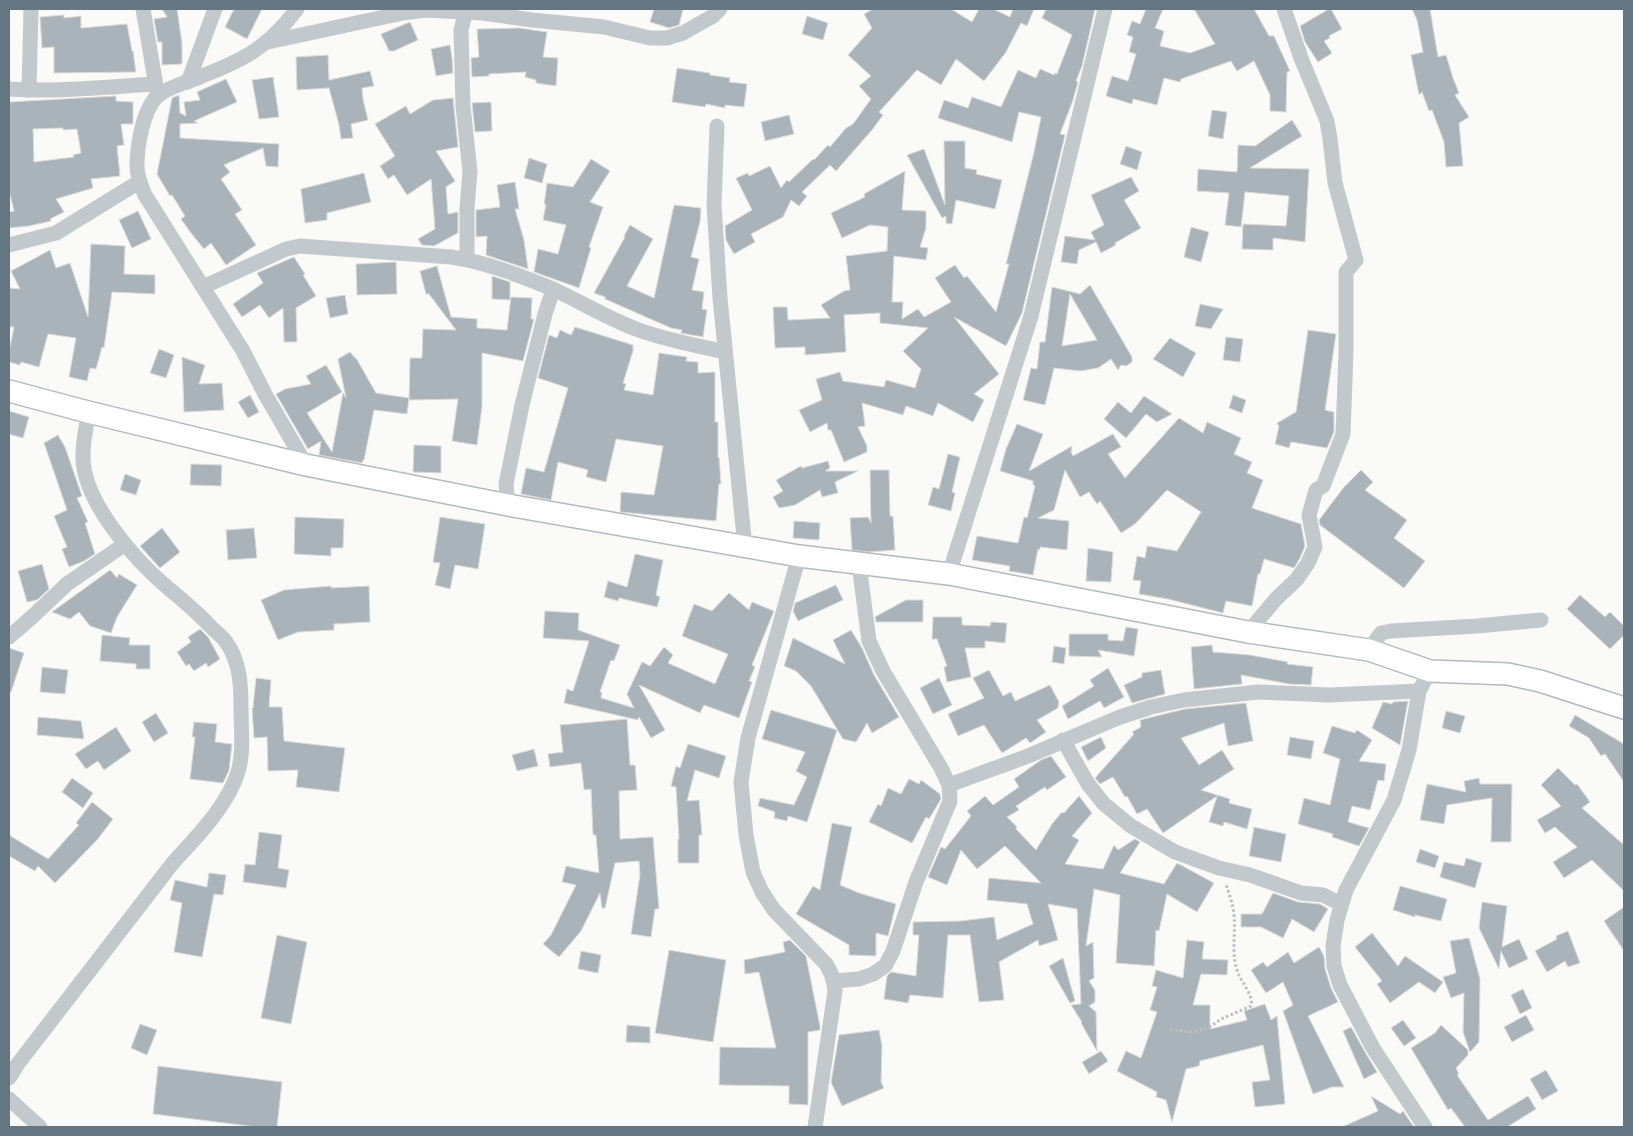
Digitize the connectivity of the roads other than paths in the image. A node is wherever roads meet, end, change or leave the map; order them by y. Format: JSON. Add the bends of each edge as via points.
{"nodes":[{"id":1,"x":31,"y":9,"type":"edge"},
{"id":2,"x":143,"y":9,"type":"edge"},
{"id":3,"x":215,"y":9,"type":"edge"},
{"id":4,"x":297,"y":9,"type":"edge"},
{"id":5,"x":720,"y":9,"type":"edge"},
{"id":6,"x":1106,"y":9,"type":"edge"},
{"id":7,"x":1284,"y":9,"type":"edge"},
{"id":8,"x":466,"y":11,"type":"junction"},
{"id":9,"x":268,"y":42,"type":"junction"},
{"id":10,"x":188,"y":82,"type":"junction"},
{"id":11,"x":9,"y":89,"type":"edge"},
{"id":12,"x":29,"y":90,"type":"junction"},
{"id":13,"x":156,"y":90,"type":"junction"},
{"id":14,"x":718,"y":126,"type":"dead end"},
{"id":15,"x":139,"y":182,"type":"junction"},
{"id":16,"x":9,"y":245,"type":"edge"},
{"id":17,"x":468,"y":260,"type":"junction"},
{"id":18,"x":203,"y":287,"type":"junction"},
{"id":19,"x":553,"y":290,"type":"junction"},
{"id":20,"x":725,"y":352,"type":"junction"},
{"id":21,"x":9,"y":391,"type":"edge"},
{"id":22,"x":88,"y":412,"type":"junction"},
{"id":23,"x":306,"y":465,"type":"junction"},
{"id":24,"x":508,"y":505,"type":"junction"},
{"id":25,"x":125,"y":544,"type":"junction"},
{"id":26,"x":745,"y":547,"type":"junction"},
{"id":27,"x":799,"y":556,"type":"junction"},
{"id":28,"x":858,"y":564,"type":"junction"},
{"id":29,"x":949,"y":574,"type":"junction"},
{"id":30,"x":1541,"y":620,"type":"dead end"},
{"id":31,"x":1248,"y":632,"type":"junction"},
{"id":32,"x":9,"y":637,"type":"edge"},
{"id":33,"x":1369,"y":650,"type":"junction"},
{"id":34,"x":1430,"y":671,"type":"junction"},
{"id":35,"x":1419,"y":691,"type":"junction"},
{"id":36,"x":1624,"y":708,"type":"edge"},
{"id":37,"x":1063,"y":740,"type":"junction"},
{"id":38,"x":949,"y":785,"type":"junction"},
{"id":39,"x":1341,"y":904,"type":"junction"},
{"id":40,"x":834,"y":981,"type":"junction"},
{"id":41,"x":9,"y":1078,"type":"edge"},
{"id":42,"x":9,"y":1099,"type":"edge"},
{"id":43,"x":40,"y":1127,"type":"edge"},
{"id":44,"x":815,"y":1127,"type":"edge"},
{"id":45,"x":1425,"y":1127,"type":"edge"}],
"edges":[{"from":1,"to":12,"type":"street"},
{"from":2,"to":13,"type":"street"},
{"from":3,"to":10,"type":"street"},
{"from":4,"to":9,"type":"street"},
{"from":5,"to":8,"type":"street","via":[[683,33],[667,38],[650,38],[604,27]]},
{"from":6,"to":29,"type":"street","via":[[1031,316]]},
{"from":7,"to":31,"type":"street","via":[[1327,121],[1336,183],[1356,260],[1346,272],[1343,434],[1323,486],[1316,490],[1309,515],[1315,547],[1297,579]]},
{"from":8,"to":9,"type":"street","via":[[403,13]]},
{"from":8,"to":17,"type":"street","via":[[461,30],[463,106],[470,172],[466,208]]},
{"from":9,"to":10,"type":"street","via":[[230,65]]},
{"from":10,"to":13,"type":"street"},
{"from":11,"to":12,"type":"street"},
{"from":12,"to":13,"type":"street"},
{"from":13,"to":15,"type":"street","via":[[142,128],[137,166]]},
{"from":14,"to":20,"type":"street","via":[[714,205]]},
{"from":15,"to":16,"type":"street","via":[[56,233]]},
{"from":15,"to":18,"type":"street"},
{"from":17,"to":18,"type":"street","via":[[300,246],[286,249]]},
{"from":17,"to":19,"type":"street"},
{"from":18,"to":23,"type":"street","via":[[243,351]]},
{"from":19,"to":20,"type":"street","via":[[637,329]]},
{"from":19,"to":24,"type":"street","via":[[522,405],[506,484]]},
{"from":20,"to":26,"type":"street"},
{"from":21,"to":22,"type":"street"},
{"from":22,"to":23,"type":"street"},
{"from":22,"to":25,"type":"street","via":[[83,455],[87,481],[98,505]]},
{"from":23,"to":24,"type":"street"},
{"from":24,"to":26,"type":"street"},
{"from":25,"to":32,"type":"street","via":[[67,584]]},
{"from":25,"to":41,"type":"street","via":[[226,642],[235,660],[241,688],[242,745],[238,770],[230,792],[198,836],[172,864]]},
{"from":26,"to":27,"type":"street"},
{"from":27,"to":28,"type":"street"},
{"from":27,"to":40,"type":"street","via":[[748,738],[741,782],[753,872],[762,892],[774,910],[826,964]]},
{"from":28,"to":29,"type":"street"},
{"from":28,"to":38,"type":"street","via":[[869,641]]},
{"from":29,"to":31,"type":"street"},
{"from":30,"to":33,"type":"street","via":[[1391,631],[1382,634]]},
{"from":31,"to":33,"type":"street"},
{"from":33,"to":34,"type":"street"},
{"from":34,"to":35,"type":"street"},
{"from":34,"to":36,"type":"street","via":[[1508,674]]},
{"from":35,"to":37,"type":"street","via":[[1329,695],[1258,692],[1184,700],[1120,717]]},
{"from":35,"to":39,"type":"street","via":[[1409,750],[1394,800]]},
{"from":37,"to":38,"type":"street"},
{"from":37,"to":39,"type":"street","via":[[1088,784],[1104,804],[1124,821],[1175,852],[1301,893],[1323,895]]},
{"from":38,"to":40,"type":"street","via":[[950,801],[885,966],[859,979]]},
{"from":39,"to":45,"type":"street","via":[[1333,946],[1334,966],[1340,985],[1373,1048]]},
{"from":40,"to":44,"type":"street"},
{"from":42,"to":43,"type":"street"}]}
